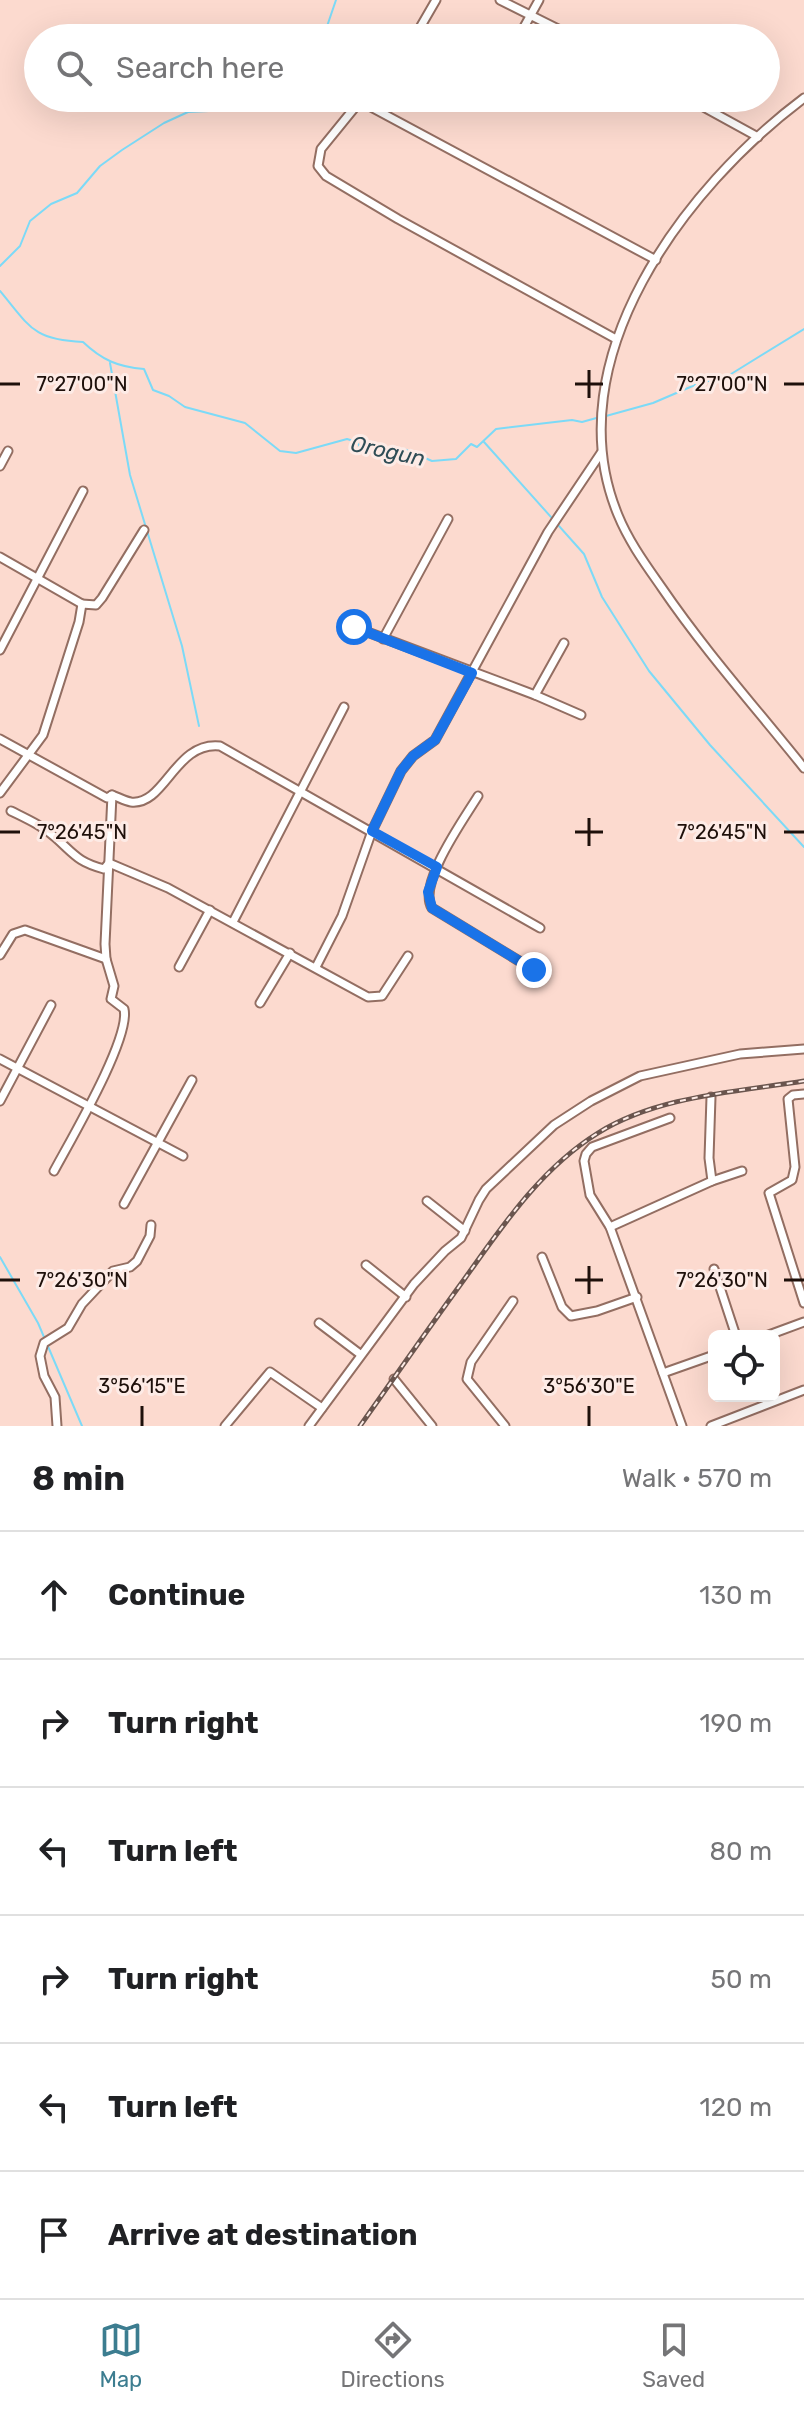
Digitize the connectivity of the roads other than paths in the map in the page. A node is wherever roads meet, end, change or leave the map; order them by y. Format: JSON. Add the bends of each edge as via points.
{"nodes":[{"id":1,"x":436,"y":0,"type":"edge"},
{"id":2,"x":500,"y":0,"type":"edge"},
{"id":3,"x":539,"y":0,"type":"edge"},
{"id":4,"x":532,"y":14,"type":"junction"},
{"id":5,"x":422,"y":24,"type":"edge"},
{"id":6,"x":526,"y":24,"type":"edge"},
{"id":7,"x":550,"y":24,"type":"edge"},
{"id":8,"x":804,"y":98,"type":"edge"},
{"id":9,"x":351,"y":112,"type":"edge"},
{"id":10,"x":380,"y":112,"type":"edge"},
{"id":11,"x":712,"y":112,"type":"edge"},
{"id":12,"x":758,"y":137,"type":"junction"},
{"id":13,"x":656,"y":260,"type":"junction"},
{"id":14,"x":616,"y":339,"type":"junction"},
{"id":15,"x":8,"y":451,"type":"dead end"},
{"id":16,"x":601,"y":453,"type":"junction"},
{"id":17,"x":0,"y":466,"type":"edge"},
{"id":18,"x":83,"y":491,"type":"dead end"},
{"id":19,"x":448,"y":519,"type":"dead end"},
{"id":20,"x":144,"y":530,"type":"dead end"},
{"id":21,"x":0,"y":557,"type":"edge"},
{"id":22,"x":36,"y":578,"type":"junction"},
{"id":23,"x":82,"y":604,"type":"junction"},
{"id":24,"x":354,"y":627,"type":"dead end"},
{"id":25,"x":383,"y":639,"type":"junction"},
{"id":26,"x":564,"y":643,"type":"dead end"},
{"id":27,"x":0,"y":650,"type":"edge"},
{"id":28,"x":472,"y":673,"type":"junction"},
{"id":29,"x":535,"y":695,"type":"junction"},
{"id":30,"x":344,"y":707,"type":"dead end"},
{"id":31,"x":581,"y":715,"type":"dead end"},
{"id":32,"x":0,"y":739,"type":"edge"},
{"id":33,"x":29,"y":755,"type":"junction"},
{"id":34,"x":804,"y":768,"type":"edge"},
{"id":35,"x":300,"y":791,"type":"junction"},
{"id":36,"x":0,"y":793,"type":"edge"},
{"id":37,"x":112,"y":795,"type":"junction"},
{"id":38,"x":478,"y":796,"type":"dead end"},
{"id":39,"x":11,"y":811,"type":"dead end"},
{"id":40,"x":372,"y":831,"type":"junction"},
{"id":41,"x":109,"y":863,"type":"junction"},
{"id":42,"x":437,"y":867,"type":"junction"},
{"id":43,"x":210,"y":910,"type":"junction"},
{"id":44,"x":233,"y":922,"type":"junction"},
{"id":45,"x":540,"y":928,"type":"dead end"},
{"id":46,"x":290,"y":953,"type":"junction"},
{"id":47,"x":0,"y":955,"type":"edge"},
{"id":48,"x":408,"y":956,"type":"dead end"},
{"id":49,"x":106,"y":959,"type":"junction"},
{"id":50,"x":179,"y":967,"type":"dead end"},
{"id":51,"x":316,"y":967,"type":"junction"},
{"id":52,"x":534,"y":970,"type":"dead end"},
{"id":53,"x":260,"y":1003,"type":"dead end"},
{"id":54,"x":51,"y":1005,"type":"dead end"},
{"id":55,"x":804,"y":1049,"type":"edge"},
{"id":56,"x":0,"y":1059,"type":"edge"},
{"id":57,"x":17,"y":1068,"type":"junction"},
{"id":58,"x":192,"y":1080,"type":"dead end"},
{"id":59,"x":804,"y":1094,"type":"edge"},
{"id":60,"x":711,"y":1097,"type":"dead end"},
{"id":61,"x":0,"y":1101,"type":"edge"},
{"id":62,"x":88,"y":1104,"type":"junction"},
{"id":63,"x":670,"y":1118,"type":"dead end"},
{"id":64,"x":158,"y":1142,"type":"junction"},
{"id":65,"x":183,"y":1156,"type":"dead end"},
{"id":66,"x":54,"y":1171,"type":"dead end"},
{"id":67,"x":742,"y":1171,"type":"dead end"},
{"id":68,"x":712,"y":1181,"type":"junction"},
{"id":69,"x":427,"y":1201,"type":"dead end"},
{"id":70,"x":124,"y":1204,"type":"dead end"},
{"id":71,"x":151,"y":1225,"type":"dead end"},
{"id":72,"x":610,"y":1227,"type":"junction"},
{"id":73,"x":465,"y":1231,"type":"junction"},
{"id":74,"x":542,"y":1257,"type":"dead end"},
{"id":75,"x":366,"y":1265,"type":"dead end"},
{"id":76,"x":714,"y":1269,"type":"dead end"},
{"id":77,"x":802,"y":1286,"type":"edge"},
{"id":78,"x":406,"y":1297,"type":"junction"},
{"id":79,"x":637,"y":1297,"type":"junction"},
{"id":80,"x":513,"y":1301,"type":"dead end"},
{"id":81,"x":804,"y":1303,"type":"edge"},
{"id":82,"x":804,"y":1322,"type":"edge"},
{"id":83,"x":319,"y":1323,"type":"dead end"},
{"id":84,"x":734,"y":1330,"type":"edge"},
{"id":85,"x":780,"y":1331,"type":"edge"},
{"id":86,"x":360,"y":1354,"type":"junction"},
{"id":87,"x":708,"y":1357,"type":"edge"},
{"id":88,"x":663,"y":1373,"type":"junction"},
{"id":89,"x":394,"y":1379,"type":"dead end"},
{"id":90,"x":804,"y":1390,"type":"edge"},
{"id":91,"x":322,"y":1408,"type":"junction"},
{"id":92,"x":57,"y":1426,"type":"edge"},
{"id":93,"x":225,"y":1426,"type":"edge"},
{"id":94,"x":309,"y":1426,"type":"edge"},
{"id":95,"x":432,"y":1426,"type":"edge"},
{"id":96,"x":505,"y":1426,"type":"edge"},
{"id":97,"x":682,"y":1426,"type":"edge"},
{"id":98,"x":711,"y":1426,"type":"edge"}],
"edges":[{"from":1,"to":5,"type":"street"},
{"from":2,"to":4,"type":"street"},
{"from":3,"to":4,"type":"street"},
{"from":4,"to":6,"type":"street"},
{"from":4,"to":7,"type":"street"},
{"from":8,"to":12,"type":"street"},
{"from":9,"to":14,"type":"street","via":[[321,149],[318,166],[326,176]]},
{"from":10,"to":13,"type":"street"},
{"from":11,"to":12,"type":"street"},
{"from":12,"to":13,"type":"street","via":[[699,198]]},
{"from":13,"to":14,"type":"street"},
{"from":14,"to":16,"type":"street","via":[[606,380]]},
{"from":15,"to":17,"type":"street"},
{"from":16,"to":28,"type":"street","via":[[548,532]]},
{"from":16,"to":34,"type":"street","via":[[618,515],[645,564]]},
{"from":18,"to":22,"type":"street"},
{"from":19,"to":25,"type":"street"},
{"from":20,"to":23,"type":"street","via":[[102,598],[96,605]]},
{"from":21,"to":22,"type":"street"},
{"from":22,"to":23,"type":"street"},
{"from":22,"to":27,"type":"street"},
{"from":23,"to":33,"type":"street","via":[[50,717]]},
{"from":24,"to":25,"type":"street"},
{"from":25,"to":28,"type":"street"},
{"from":26,"to":29,"type":"street"},
{"from":28,"to":29,"type":"street"},
{"from":28,"to":40,"type":"street","via":[[435,740],[401,771]]},
{"from":29,"to":31,"type":"street"},
{"from":30,"to":35,"type":"street"},
{"from":32,"to":33,"type":"street"},
{"from":33,"to":36,"type":"street"},
{"from":33,"to":37,"type":"street","via":[[107,798]]},
{"from":35,"to":37,"type":"street","via":[[220,746],[208,745],[193,751],[141,801]]},
{"from":35,"to":40,"type":"street"},
{"from":35,"to":44,"type":"street"},
{"from":37,"to":41,"type":"street"},
{"from":38,"to":42,"type":"street"},
{"from":39,"to":41,"type":"street","via":[[57,838],[73,857],[104,869]]},
{"from":40,"to":42,"type":"street"},
{"from":40,"to":51,"type":"street","via":[[342,916]]},
{"from":41,"to":43,"type":"street"},
{"from":41,"to":49,"type":"street"},
{"from":42,"to":45,"type":"street"},
{"from":42,"to":52,"type":"street","via":[[428,892],[432,908]]},
{"from":43,"to":44,"type":"street"},
{"from":43,"to":50,"type":"street"},
{"from":44,"to":46,"type":"street"},
{"from":46,"to":51,"type":"street"},
{"from":46,"to":53,"type":"street"},
{"from":47,"to":49,"type":"street","via":[[13,934],[25,930]]},
{"from":48,"to":51,"type":"street","via":[[387,991],[374,997]]},
{"from":49,"to":62,"type":"street","via":[[114,986],[111,999],[124,1009],[126,1019]]},
{"from":54,"to":57,"type":"street"},
{"from":55,"to":73,"type":"street","via":[[740,1054],[626,1082],[554,1125],[512,1163],[479,1200]]},
{"from":56,"to":57,"type":"street"},
{"from":57,"to":61,"type":"street"},
{"from":57,"to":62,"type":"street"},
{"from":58,"to":64,"type":"street"},
{"from":59,"to":77,"type":"street","via":[[788,1099],[792,1180],[769,1193]]},
{"from":60,"to":68,"type":"street"},
{"from":62,"to":64,"type":"street"},
{"from":62,"to":66,"type":"street"},
{"from":63,"to":72,"type":"street","via":[[592,1147],[586,1154],[590,1195]]},
{"from":64,"to":65,"type":"street"},
{"from":64,"to":70,"type":"street"},
{"from":67,"to":68,"type":"street"},
{"from":68,"to":72,"type":"street"},
{"from":69,"to":73,"type":"street"},
{"from":71,"to":92,"type":"street","via":[[137,1261],[113,1271],[68,1328],[44,1343],[40,1356],[55,1397]]},
{"from":72,"to":79,"type":"street"},
{"from":73,"to":78,"type":"street"},
{"from":74,"to":79,"type":"street","via":[[562,1307],[571,1316]]},
{"from":75,"to":78,"type":"street"},
{"from":76,"to":84,"type":"street"},
{"from":77,"to":81,"type":"street"},
{"from":78,"to":86,"type":"street"},
{"from":79,"to":88,"type":"street"},
{"from":80,"to":96,"type":"street","via":[[471,1362],[467,1379]]},
{"from":82,"to":85,"type":"street"},
{"from":83,"to":86,"type":"street"},
{"from":86,"to":91,"type":"street"},
{"from":87,"to":88,"type":"street"},
{"from":88,"to":97,"type":"street"},
{"from":89,"to":95,"type":"street"},
{"from":90,"to":98,"type":"street"},
{"from":91,"to":93,"type":"street","via":[[270,1372]]},
{"from":91,"to":94,"type":"street"}]}
